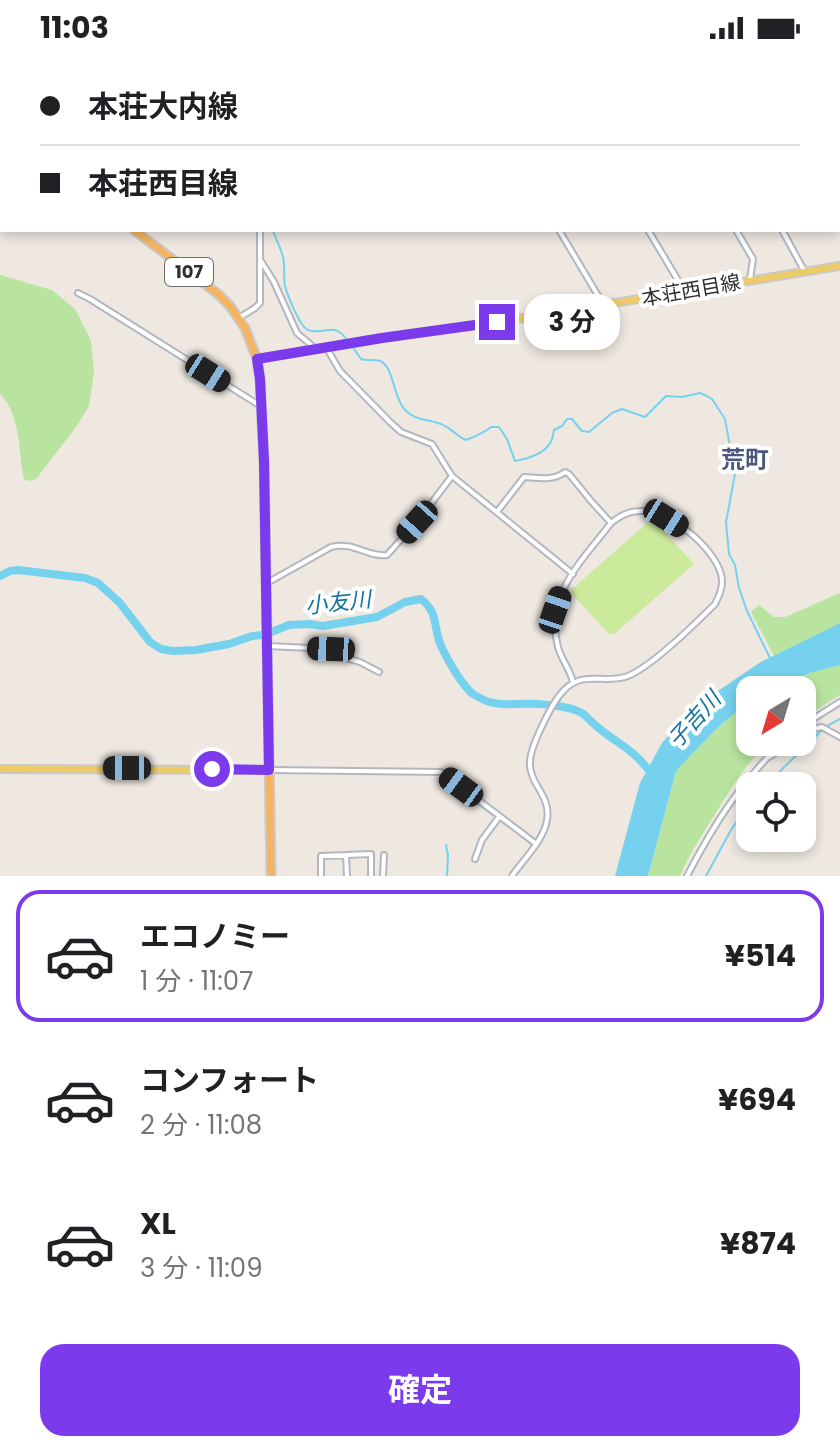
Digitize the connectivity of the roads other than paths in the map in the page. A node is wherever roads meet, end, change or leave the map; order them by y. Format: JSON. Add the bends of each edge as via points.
{"nodes":[{"id":1,"x":137,"y":232,"type":"edge"},
{"id":2,"x":260,"y":232,"type":"edge"},
{"id":3,"x":560,"y":232,"type":"edge"},
{"id":4,"x":649,"y":232,"type":"edge"},
{"id":5,"x":737,"y":232,"type":"edge"},
{"id":6,"x":783,"y":232,"type":"edge"},
{"id":7,"x":261,"y":261,"type":"junction"},
{"id":8,"x":840,"y":266,"type":"edge"},
{"id":9,"x":805,"y":272,"type":"junction"},
{"id":10,"x":750,"y":279,"type":"junction"},
{"id":11,"x":685,"y":292,"type":"junction"},
{"id":12,"x":78,"y":293,"type":"dead end"},
{"id":13,"x":603,"y":305,"type":"junction"},
{"id":14,"x":239,"y":318,"type":"junction"},
{"id":15,"x":326,"y":347,"type":"junction"},
{"id":16,"x":316,"y":349,"type":"junction"},
{"id":17,"x":257,"y":359,"type":"junction"},
{"id":18,"x":261,"y":406,"type":"junction"},
{"id":19,"x":452,"y":476,"type":"junction"},
{"id":20,"x":497,"y":512,"type":"junction"},
{"id":21,"x":611,"y":523,"type":"junction"},
{"id":22,"x":573,"y":574,"type":"junction"},
{"id":23,"x":265,"y":585,"type":"junction"},
{"id":24,"x":267,"y":643,"type":"junction"},
{"id":25,"x":379,"y":672,"type":"dead end"},
{"id":26,"x":573,"y":682,"type":"junction"},
{"id":27,"x":840,"y":702,"type":"edge"},
{"id":28,"x":816,"y":717,"type":"edge"},
{"id":29,"x":816,"y":728,"type":"edge"},
{"id":30,"x":840,"y":737,"type":"edge"},
{"id":31,"x":768,"y":756,"type":"edge"},
{"id":32,"x":770,"y":756,"type":"edge"},
{"id":33,"x":764,"y":760,"type":"junction"},
{"id":34,"x":0,"y":769,"type":"edge"},
{"id":35,"x":269,"y":770,"type":"junction"},
{"id":36,"x":499,"y":817,"type":"junction"},
{"id":37,"x":535,"y":843,"type":"junction"},
{"id":38,"x":346,"y":855,"type":"junction"},
{"id":39,"x":384,"y":855,"type":"dead end"},
{"id":40,"x":475,"y":859,"type":"dead end"},
{"id":41,"x":271,"y":876,"type":"edge"},
{"id":42,"x":321,"y":876,"type":"edge"},
{"id":43,"x":347,"y":876,"type":"edge"},
{"id":44,"x":371,"y":876,"type":"edge"},
{"id":45,"x":383,"y":876,"type":"edge"},
{"id":46,"x":512,"y":876,"type":"edge"},
{"id":47,"x":687,"y":876,"type":"edge"}],
"edges":[{"from":1,"to":14,"type":"highway","number":"107","via":[[218,294]]},
{"from":2,"to":7,"type":"street"},
{"from":3,"to":13,"type":"street"},
{"from":4,"to":11,"type":"street"},
{"from":5,"to":10,"type":"street","via":[[753,259]]},
{"from":6,"to":9,"type":"street"},
{"from":7,"to":14,"type":"street","via":[[260,303]]},
{"from":7,"to":16,"type":"street","via":[[297,333]]},
{"from":8,"to":9,"type":"main road","name":"本荘西目線"},
{"from":9,"to":10,"type":"main road","name":"本荘西目線"},
{"from":10,"to":11,"type":"main road","name":"本荘西目線"},
{"from":11,"to":13,"type":"main road","name":"本荘西目線"},
{"from":12,"to":18,"type":"street"},
{"from":13,"to":15,"type":"main road","name":"本荘西目線"},
{"from":14,"to":17,"type":"highway","number":"107"},
{"from":15,"to":16,"type":"main road","name":"本荘西目線"},
{"from":15,"to":19,"type":"street","via":[[351,384],[401,432],[432,444]]},
{"from":16,"to":17,"type":"main road","name":"本荘西目線"},
{"from":17,"to":18,"type":"highway","number":"107"},
{"from":18,"to":23,"type":"highway","number":"107"},
{"from":19,"to":20,"type":"street"},
{"from":19,"to":23,"type":"street","via":[[387,555],[339,545]]},
{"from":20,"to":21,"type":"street","via":[[524,477],[550,479],[565,472]]},
{"from":20,"to":22,"type":"street"},
{"from":21,"to":22,"type":"street"},
{"from":21,"to":26,"type":"street","via":[[640,511],[666,518],[705,546],[721,572],[721,591],[699,620],[638,671]]},
{"from":22,"to":26,"type":"street","via":[[555,610],[558,649]]},
{"from":23,"to":24,"type":"highway","number":"107"},
{"from":24,"to":25,"type":"street","via":[[331,649]]},
{"from":24,"to":35,"type":"highway","number":"107"},
{"from":26,"to":37,"type":"street","via":[[559,695],[534,745],[533,778],[547,811]]},
{"from":27,"to":28,"type":"street"},
{"from":29,"to":30,"type":"street"},
{"from":31,"to":33,"type":"street"},
{"from":32,"to":33,"type":"street"},
{"from":33,"to":47,"type":"street","via":[[736,792]]},
{"from":34,"to":35,"type":"main road"},
{"from":35,"to":36,"type":"street","via":[[441,772]]},
{"from":35,"to":41,"type":"highway","number":"107"},
{"from":36,"to":37,"type":"street"},
{"from":36,"to":40,"type":"street"},
{"from":37,"to":46,"type":"street"},
{"from":38,"to":42,"type":"street","via":[[321,856]]},
{"from":38,"to":43,"type":"street"},
{"from":38,"to":44,"type":"street","via":[[371,854]]},
{"from":39,"to":45,"type":"street"}]}
